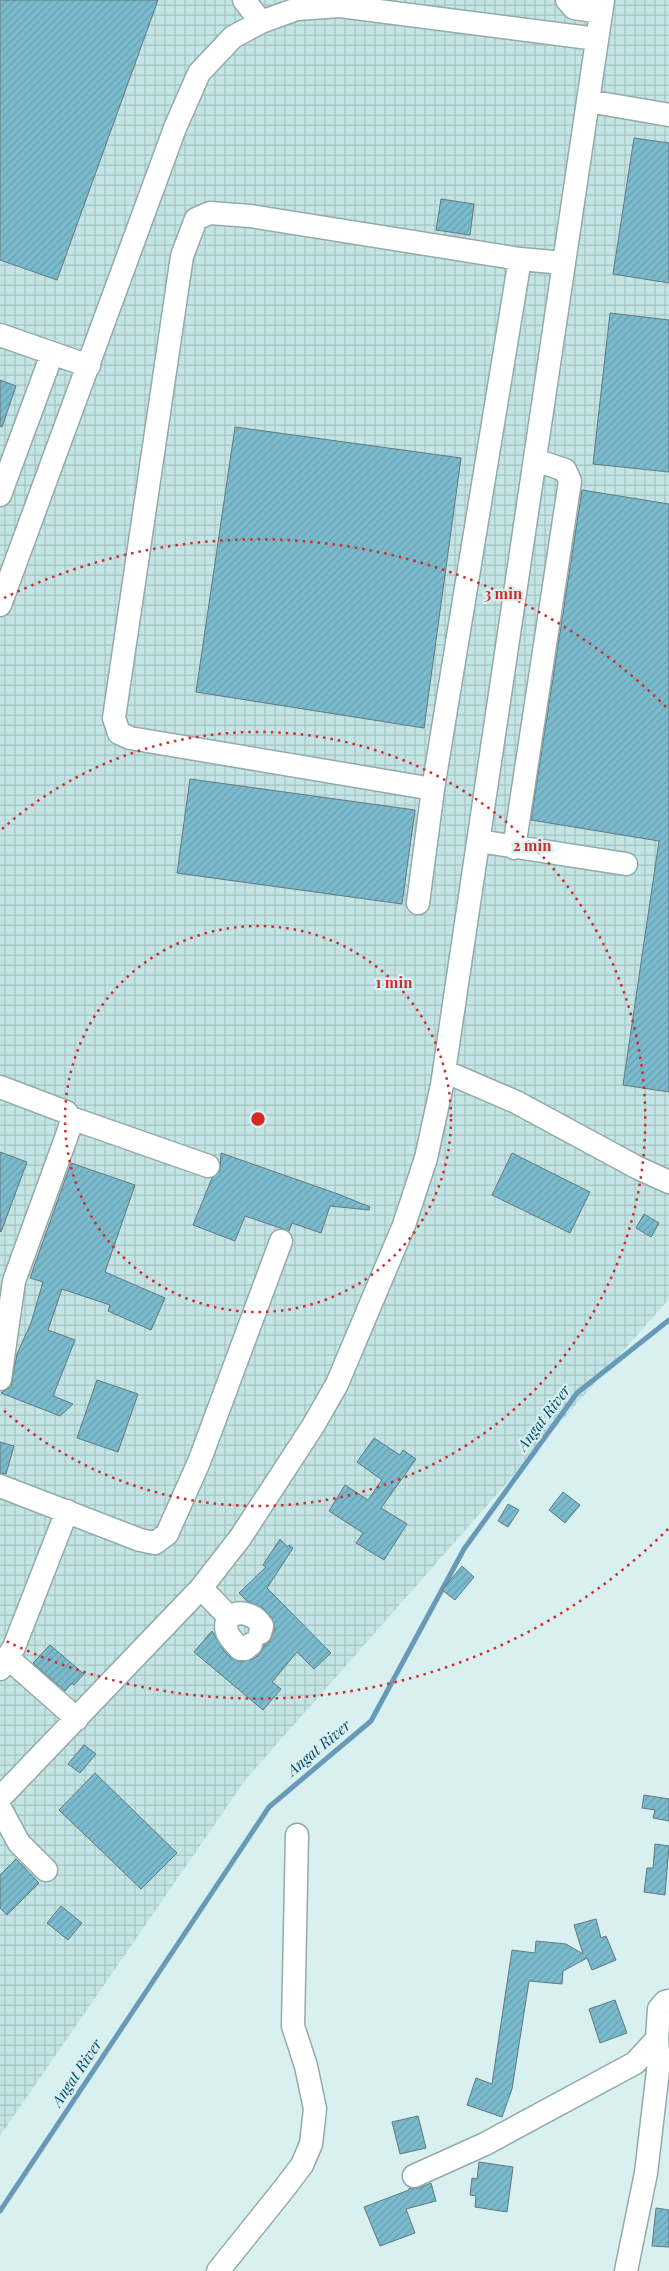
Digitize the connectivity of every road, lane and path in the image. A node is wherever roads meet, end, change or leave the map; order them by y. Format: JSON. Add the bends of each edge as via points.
{"nodes":[{"id":1,"x":244,"y":0,"type":"edge"},
{"id":2,"x":567,"y":0,"type":"edge"},
{"id":3,"x":602,"y":6,"type":"edge"},
{"id":4,"x":261,"y":22,"type":"junction"},
{"id":5,"x":597,"y":39,"type":"junction"},
{"id":6,"x":588,"y":101,"type":"junction"},
{"id":7,"x":669,"y":115,"type":"edge"},
{"id":8,"x":520,"y":259,"type":"junction"},
{"id":9,"x":564,"y":262,"type":"junction"},
{"id":10,"x":0,"y":335,"type":"edge"},
{"id":11,"x":52,"y":354,"type":"junction"},
{"id":12,"x":88,"y":366,"type":"junction"},
{"id":13,"x":535,"y":460,"type":"junction"},
{"id":14,"x":0,"y":495,"type":"edge"},
{"id":15,"x":0,"y":605,"type":"edge"},
{"id":16,"x":434,"y":789,"type":"junction"},
{"id":17,"x":479,"y":841,"type":"junction"},
{"id":18,"x":514,"y":848,"type":"junction"},
{"id":19,"x":626,"y":864,"type":"dead end"},
{"id":20,"x":418,"y":903,"type":"dead end"},
{"id":21,"x":444,"y":1071,"type":"junction"},
{"id":22,"x":0,"y":1087,"type":"edge"},
{"id":23,"x":71,"y":1118,"type":"junction"},
{"id":24,"x":208,"y":1166,"type":"dead end"},
{"id":25,"x":669,"y":1182,"type":"edge"},
{"id":26,"x":281,"y":1241,"type":"dead end"},
{"id":27,"x":0,"y":1379,"type":"edge"},
{"id":28,"x":0,"y":1486,"type":"edge"},
{"id":29,"x":67,"y":1510,"type":"junction"},
{"id":30,"x":200,"y":1588,"type":"junction"},
{"id":31,"x":255,"y":1639,"type":"dead end"},
{"id":32,"x":4,"y":1664,"type":"edge"},
{"id":33,"x":77,"y":1719,"type":"junction"},
{"id":34,"x":2,"y":1793,"type":"edge"},
{"id":35,"x":297,"y":1836,"type":"dead end"},
{"id":36,"x":46,"y":1870,"type":"dead end"},
{"id":37,"x":669,"y":2001,"type":"edge"},
{"id":38,"x":657,"y":2039,"type":"junction"},
{"id":39,"x":414,"y":2176,"type":"dead end"},
{"id":40,"x":218,"y":2271,"type":"edge"},
{"id":41,"x":626,"y":2271,"type":"edge"}],
"edges":[{"from":1,"to":4,"type":"street"},
{"from":2,"to":3,"type":"street","via":[[574,8]]},
{"from":3,"to":5,"type":"street"},
{"from":4,"to":5,"type":"street","via":[[297,9],[340,6]]},
{"from":4,"to":12,"type":"street","via":[[232,37],[199,73],[175,128]]},
{"from":5,"to":6,"type":"street"},
{"from":6,"to":7,"type":"street"},
{"from":6,"to":9,"type":"street"},
{"from":8,"to":9,"type":"street"},
{"from":8,"to":16,"type":"street"},
{"from":8,"to":16,"type":"street","via":[[250,216],[210,213],[196,219],[182,256],[114,718],[119,733],[130,738]]},
{"from":9,"to":13,"type":"street"},
{"from":10,"to":11,"type":"street"},
{"from":11,"to":12,"type":"street"},
{"from":11,"to":14,"type":"street"},
{"from":12,"to":15,"type":"street"},
{"from":13,"to":17,"type":"street"},
{"from":13,"to":18,"type":"street","via":[[564,470],[570,482]]},
{"from":16,"to":20,"type":"street"},
{"from":17,"to":18,"type":"street"},
{"from":17,"to":21,"type":"street"},
{"from":18,"to":19,"type":"street"},
{"from":21,"to":25,"type":"street","via":[[516,1102]]},
{"from":21,"to":30,"type":"street","via":[[426,1158],[409,1208],[337,1384],[240,1538]]},
{"from":22,"to":23,"type":"street","via":[[66,1112]]},
{"from":23,"to":24,"type":"street"},
{"from":23,"to":27,"type":"street","via":[[14,1280]]},
{"from":26,"to":29,"type":"street","via":[[199,1462],[167,1534],[155,1543],[140,1540]]},
{"from":28,"to":29,"type":"street"},
{"from":29,"to":32,"type":"street"},
{"from":30,"to":31,"type":"street","via":[[229,1617],[238,1613],[252,1616],[262,1626]]},
{"from":30,"to":33,"type":"street"},
{"from":32,"to":33,"type":"street"},
{"from":33,"to":34,"type":"street"},
{"from":34,"to":36,"type":"street","via":[[19,1843]]},
{"from":35,"to":40,"type":"street","via":[[293,2026],[315,2109],[310,2144],[302,2165]]},
{"from":37,"to":38,"type":"street","via":[[659,2009]]},
{"from":38,"to":39,"type":"street","via":[[635,2063],[485,2144]]},
{"from":38,"to":41,"type":"street","via":[[659,2062],[646,2173]]}]}
